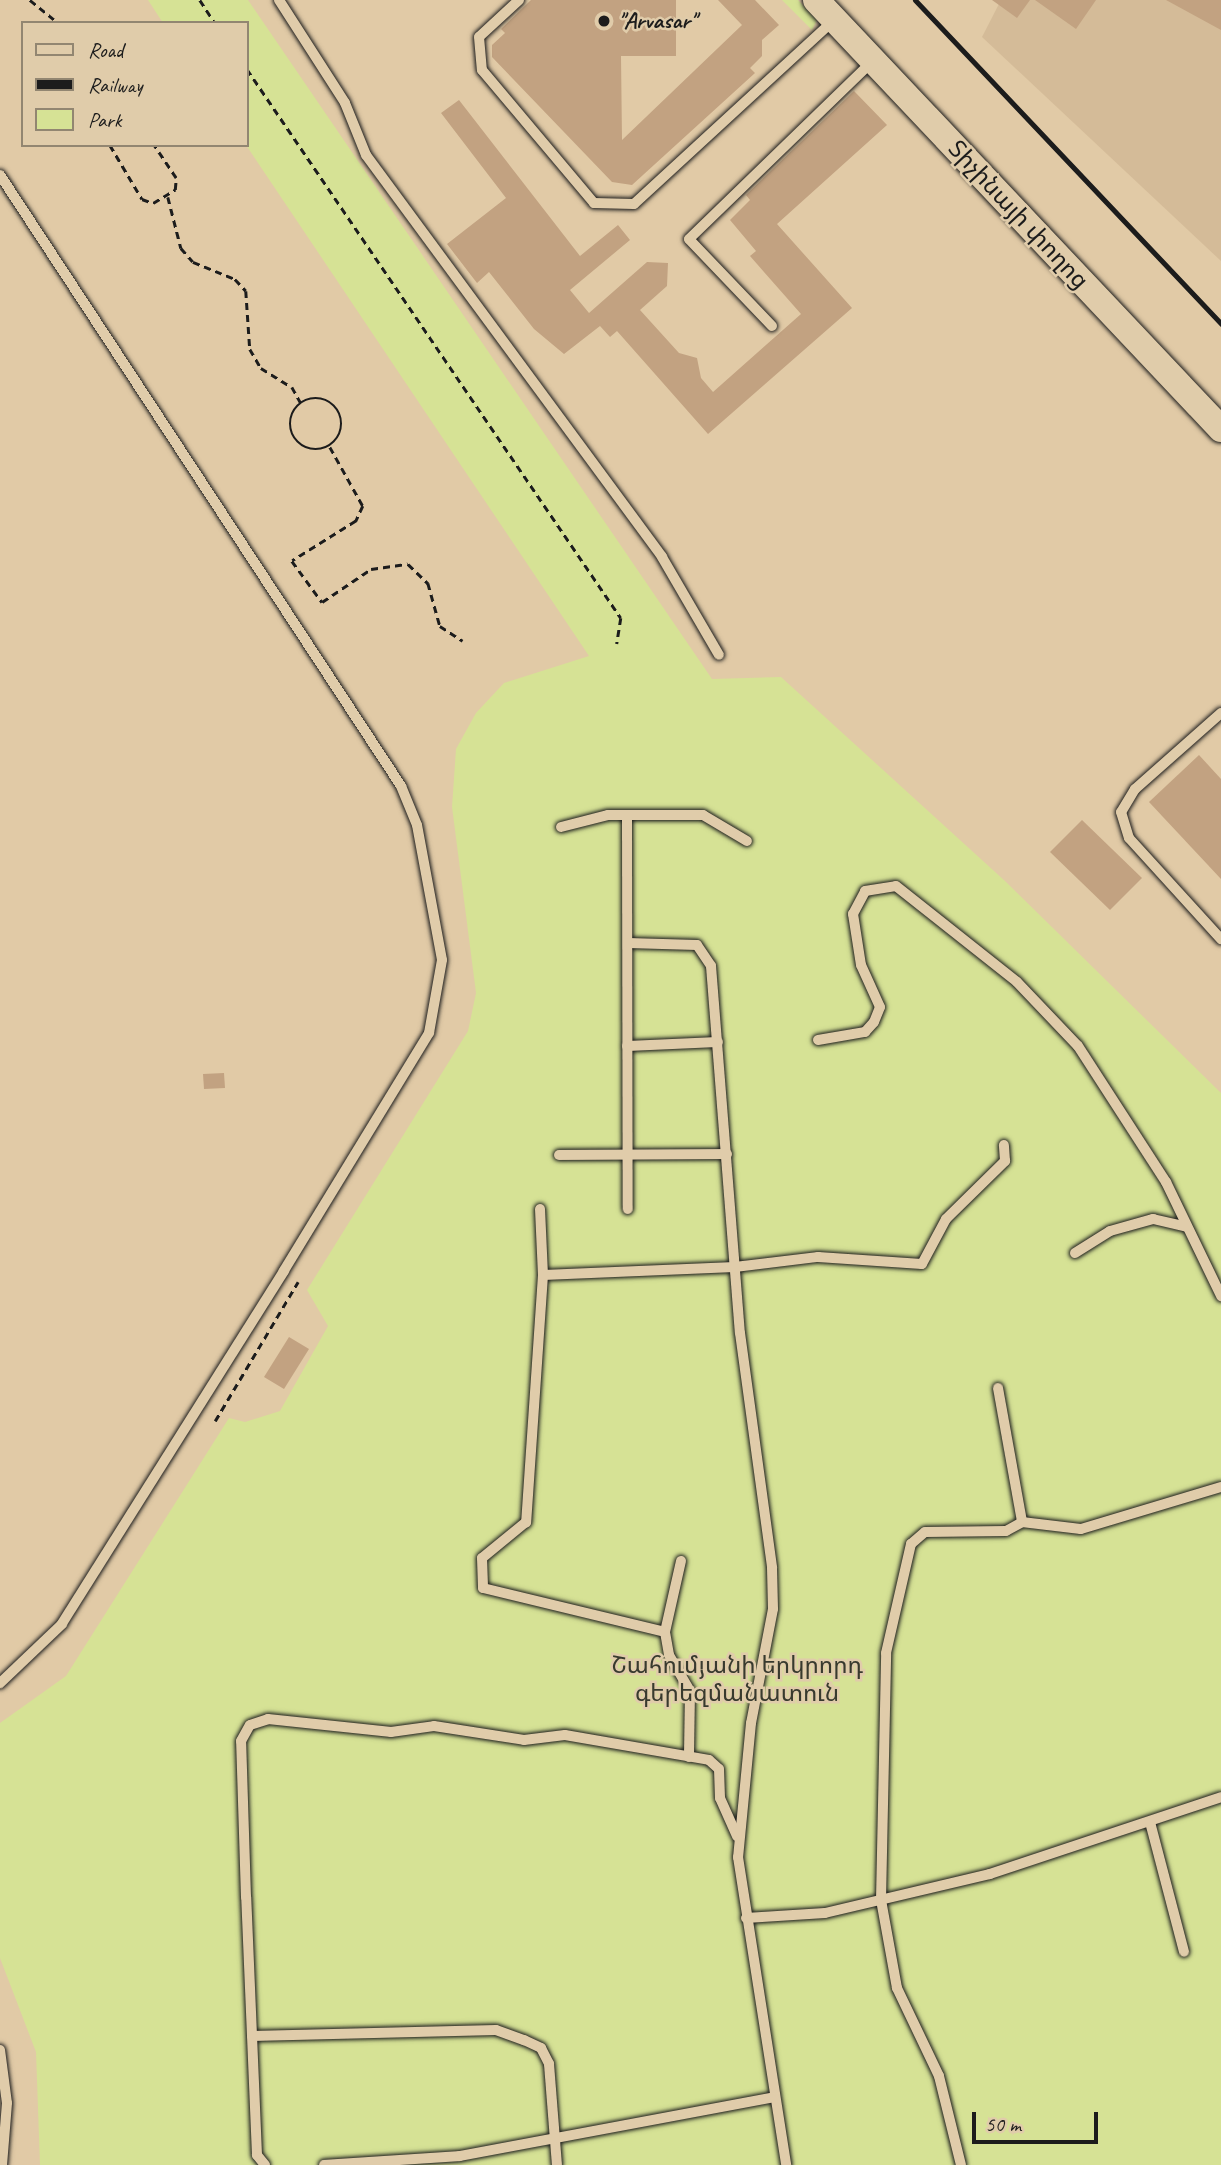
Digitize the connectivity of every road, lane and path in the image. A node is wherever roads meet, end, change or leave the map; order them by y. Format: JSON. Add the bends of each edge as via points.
{"nodes":[{"id":1,"x":30,"y":0,"type":"edge"},
{"id":2,"x":200,"y":0,"type":"edge"},
{"id":3,"x":279,"y":0,"type":"edge"},
{"id":4,"x":519,"y":0,"type":"edge"},
{"id":5,"x":816,"y":0,"type":"edge"},
{"id":6,"x":834,"y":20,"type":"junction"},
{"id":7,"x":56,"y":21,"type":"edge"},
{"id":8,"x":214,"y":21,"type":"edge"},
{"id":9,"x":873,"y":61,"type":"junction"},
{"id":10,"x":248,"y":70,"type":"edge"},
{"id":11,"x":111,"y":147,"type":"edge"},
{"id":12,"x":155,"y":147,"type":"edge"},
{"id":13,"x":0,"y":175,"type":"edge"},
{"id":14,"x":168,"y":197,"type":"junction"},
{"id":15,"x":772,"y":327,"type":"dead end"},
{"id":16,"x":301,"y":403,"type":"junction"},
{"id":17,"x":1221,"y":429,"type":"edge"},
{"id":18,"x":330,"y":447,"type":"junction"},
{"id":19,"x":463,"y":641,"type":"dead end"},
{"id":20,"x":617,"y":644,"type":"dead end"},
{"id":21,"x":719,"y":655,"type":"dead end"},
{"id":22,"x":1221,"y":713,"type":"edge"},
{"id":23,"x":627,"y":820,"type":"junction"},
{"id":24,"x":561,"y":827,"type":"dead end"},
{"id":25,"x":747,"y":841,"type":"dead end"},
{"id":26,"x":1221,"y":939,"type":"edge"},
{"id":27,"x":628,"y":943,"type":"junction"},
{"id":28,"x":818,"y":1040,"type":"dead end"},
{"id":29,"x":718,"y":1042,"type":"junction"},
{"id":30,"x":627,"y":1046,"type":"junction"},
{"id":31,"x":1004,"y":1145,"type":"dead end"},
{"id":32,"x":627,"y":1152,"type":"junction"},
{"id":33,"x":727,"y":1154,"type":"junction"},
{"id":34,"x":559,"y":1155,"type":"dead end"},
{"id":35,"x":540,"y":1209,"type":"dead end"},
{"id":36,"x":628,"y":1209,"type":"dead end"},
{"id":37,"x":1187,"y":1227,"type":"junction"},
{"id":38,"x":1075,"y":1253,"type":"dead end"},
{"id":39,"x":735,"y":1267,"type":"junction"},
{"id":40,"x":543,"y":1275,"type":"junction"},
{"id":41,"x":298,"y":1282,"type":"dead end"},
{"id":42,"x":1221,"y":1296,"type":"edge"},
{"id":43,"x":998,"y":1388,"type":"dead end"},
{"id":44,"x":215,"y":1421,"type":"dead end"},
{"id":45,"x":1221,"y":1487,"type":"edge"},
{"id":46,"x":1022,"y":1522,"type":"junction"},
{"id":47,"x":681,"y":1562,"type":"dead end"},
{"id":48,"x":665,"y":1632,"type":"junction"},
{"id":49,"x":0,"y":1683,"type":"edge"},
{"id":50,"x":689,"y":1757,"type":"junction"},
{"id":51,"x":1221,"y":1797,"type":"edge"},
{"id":52,"x":1150,"y":1822,"type":"junction"},
{"id":53,"x":738,"y":1837,"type":"junction"},
{"id":54,"x":881,"y":1900,"type":"junction"},
{"id":55,"x":746,"y":1918,"type":"junction"},
{"id":56,"x":1184,"y":1952,"type":"dead end"},
{"id":57,"x":252,"y":2036,"type":"junction"},
{"id":58,"x":0,"y":2050,"type":"edge"},
{"id":59,"x":774,"y":2097,"type":"junction"},
{"id":60,"x":552,"y":2140,"type":"junction"},
{"id":61,"x":2,"y":2165,"type":"edge"},
{"id":62,"x":265,"y":2165,"type":"edge"},
{"id":63,"x":324,"y":2165,"type":"edge"},
{"id":64,"x":557,"y":2165,"type":"edge"},
{"id":65,"x":786,"y":2165,"type":"edge"},
{"id":66,"x":961,"y":2165,"type":"edge"}],
"edges":[{"from":1,"to":7,"type":"path"},
{"from":2,"to":8,"type":"path"},
{"from":3,"to":21,"type":"lane","via":[[345,103],[366,155],[662,557]]},
{"from":4,"to":6,"type":"lane","via":[[479,37],[482,70],[594,204],[634,204]]},
{"from":5,"to":6,"type":"street","name":"Տիչինայի փողոց"},
{"from":6,"to":9,"type":"street","name":"Տիչինայի փողոց"},
{"from":9,"to":15,"type":"lane","via":[[689,239]]},
{"from":9,"to":17,"type":"street","name":"Տիչինայի փողոց"},
{"from":10,"to":20,"type":"path","via":[[621,618]]},
{"from":11,"to":14,"type":"path","via":[[142,198]]},
{"from":12,"to":14,"type":"path","via":[[176,178]]},
{"from":13,"to":49,"type":"lane","via":[[401,786],[418,825],[442,960],[429,1033],[284,1271],[62,1624]]},
{"from":14,"to":16,"type":"path","via":[[181,247],[193,262],[235,279],[246,291],[250,349],[261,368],[292,387]]},
{"from":16,"to":18,"type":"path","via":[[291,417],[292,435],[304,448]]},
{"from":16,"to":18,"type":"path","via":[[317,398],[338,410],[341,434]]},
{"from":18,"to":19,"type":"path","via":[[363,506],[356,521],[292,561],[322,602],[370,569],[408,564],[428,583],[440,626]]},
{"from":22,"to":26,"type":"lane","via":[[1135,789],[1121,812],[1129,838]]},
{"from":23,"to":24,"type":"lane","via":[[608,816]]},
{"from":23,"to":25,"type":"lane","via":[[703,815]]},
{"from":23,"to":27,"type":"lane"},
{"from":27,"to":29,"type":"lane","via":[[697,946],[707,953]]},
{"from":27,"to":30,"type":"lane"},
{"from":28,"to":37,"type":"lane","via":[[865,1032],[874,1022],[880,1007],[861,965],[853,914],[865,891],[896,886],[1017,982],[1078,1046],[1121,1107]]},
{"from":29,"to":30,"type":"lane"},
{"from":29,"to":33,"type":"lane"},
{"from":30,"to":32,"type":"lane"},
{"from":31,"to":39,"type":"lane","via":[[1004,1161],[946,1219],[922,1264],[818,1257]]},
{"from":32,"to":33,"type":"lane"},
{"from":32,"to":34,"type":"lane"},
{"from":32,"to":36,"type":"lane"},
{"from":33,"to":39,"type":"lane"},
{"from":35,"to":40,"type":"lane"},
{"from":37,"to":38,"type":"lane","via":[[1153,1219],[1110,1231]]},
{"from":37,"to":42,"type":"lane"},
{"from":39,"to":40,"type":"lane"},
{"from":39,"to":53,"type":"lane","via":[[773,1609]]},
{"from":40,"to":48,"type":"lane","via":[[526,1522],[482,1558],[483,1588]]},
{"from":41,"to":44,"type":"path"},
{"from":43,"to":46,"type":"lane"},
{"from":45,"to":46,"type":"lane","via":[[1081,1529]]},
{"from":46,"to":54,"type":"lane","via":[[1006,1531],[925,1532],[911,1544],[886,1653]]},
{"from":47,"to":48,"type":"lane"},
{"from":48,"to":50,"type":"lane","via":[[669,1656],[690,1691]]},
{"from":50,"to":53,"type":"lane","via":[[719,1769],[720,1798]]},
{"from":50,"to":57,"type":"lane","via":[[565,1735],[524,1740],[434,1727],[391,1732],[268,1719],[250,1725],[241,1741]]},
{"from":51,"to":52,"type":"lane"},
{"from":52,"to":54,"type":"lane","via":[[990,1874]]},
{"from":52,"to":56,"type":"lane"},
{"from":53,"to":55,"type":"lane"},
{"from":54,"to":55,"type":"lane","via":[[825,1913]]},
{"from":54,"to":66,"type":"lane","via":[[897,1988],[939,2076]]},
{"from":55,"to":59,"type":"lane"},
{"from":57,"to":60,"type":"lane","via":[[496,2030],[541,2048],[549,2064]]},
{"from":57,"to":62,"type":"lane","via":[[257,2155]]},
{"from":58,"to":61,"type":"lane","via":[[7,2104]]},
{"from":59,"to":60,"type":"lane"},
{"from":59,"to":65,"type":"lane"},
{"from":60,"to":63,"type":"lane","via":[[460,2156]]},
{"from":60,"to":64,"type":"lane"}]}
